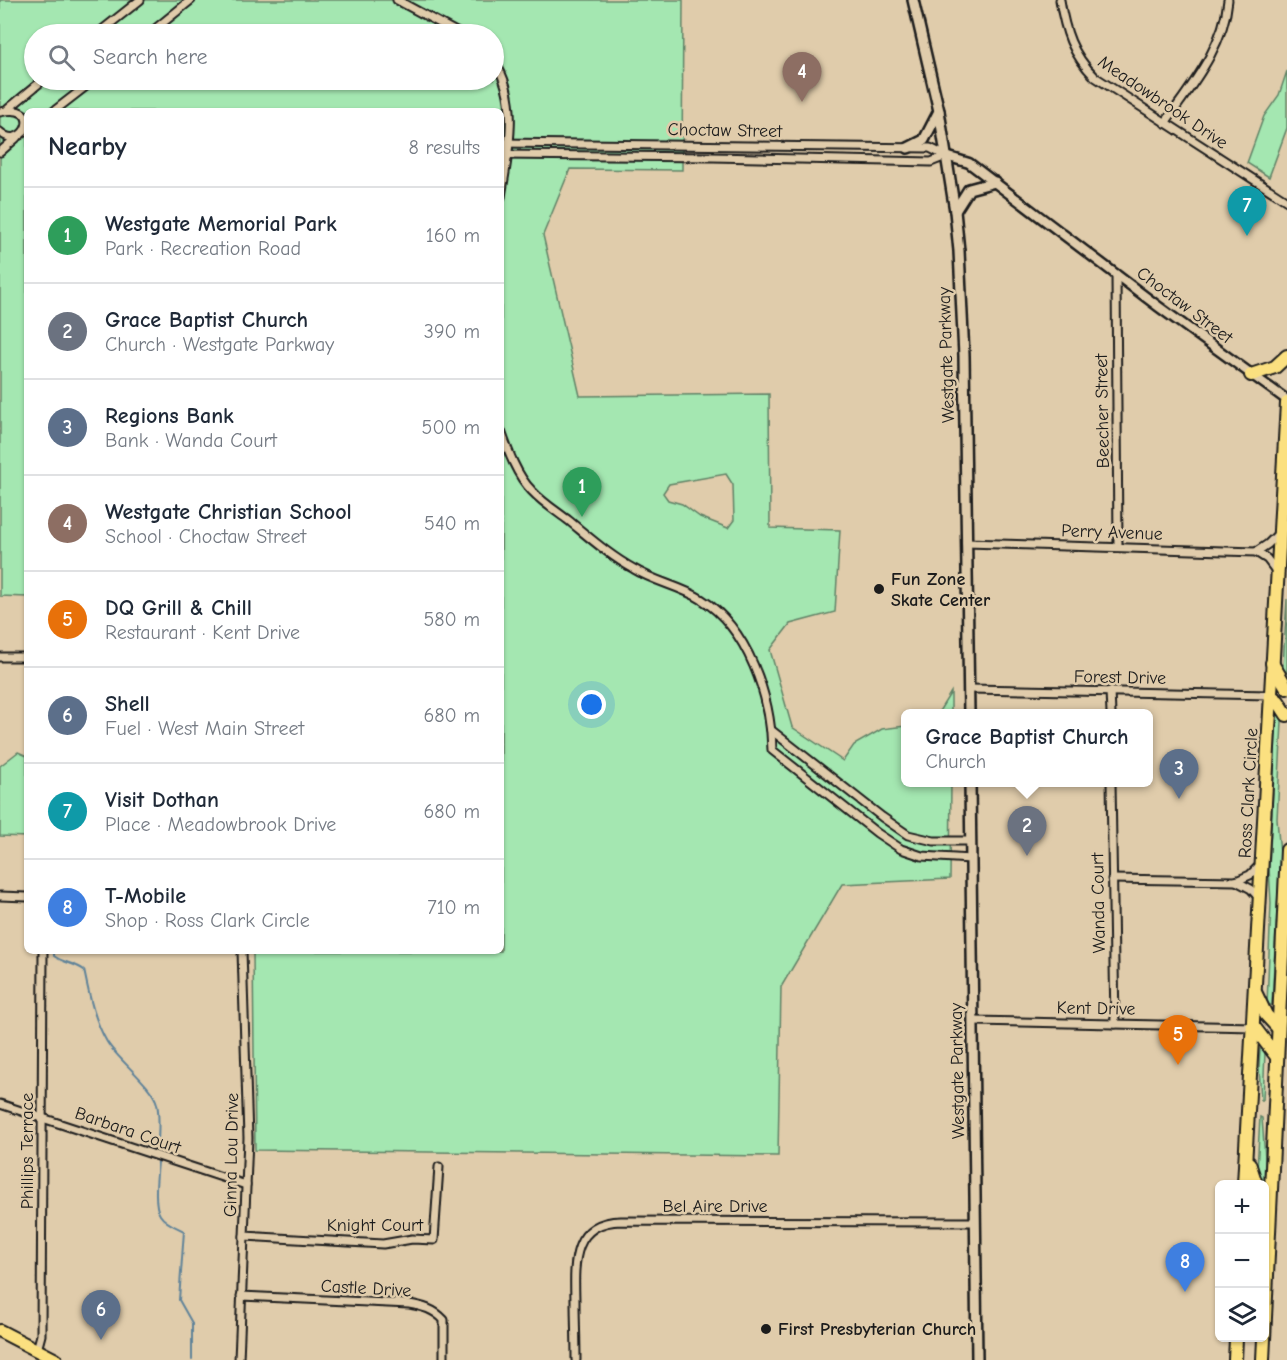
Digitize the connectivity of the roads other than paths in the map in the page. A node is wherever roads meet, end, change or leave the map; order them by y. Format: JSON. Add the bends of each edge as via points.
{"nodes":[{"id":1,"x":140,"y":0,"type":"edge"},
{"id":2,"x":190,"y":0,"type":"edge"},
{"id":3,"x":397,"y":0,"type":"edge"},
{"id":4,"x":913,"y":0,"type":"edge"},
{"id":5,"x":1059,"y":0,"type":"edge"},
{"id":6,"x":1228,"y":0,"type":"edge"},
{"id":7,"x":110,"y":24,"type":"edge"},
{"id":8,"x":161,"y":24,"type":"edge"},
{"id":9,"x":441,"y":24,"type":"edge"},
{"id":10,"x":504,"y":83,"type":"edge"},
{"id":11,"x":30,"y":90,"type":"edge"},
{"id":12,"x":81,"y":90,"type":"edge"},
{"id":13,"x":58,"y":108,"type":"edge"},
{"id":14,"x":3,"y":111,"type":"edge"},
{"id":15,"x":939,"y":111,"type":"junction"},
{"id":16,"x":24,"y":116,"type":"edge"},
{"id":17,"x":1165,"y":123,"type":"junction"},
{"id":18,"x":0,"y":132,"type":"edge"},
{"id":19,"x":22,"y":134,"type":"edge"},
{"id":20,"x":505,"y":143,"type":"edge"},
{"id":21,"x":908,"y":148,"type":"junction"},
{"id":22,"x":0,"y":152,"type":"edge"},
{"id":23,"x":504,"y":154,"type":"edge"},
{"id":24,"x":946,"y":156,"type":"junction"},
{"id":25,"x":995,"y":182,"type":"junction"},
{"id":26,"x":1287,"y":201,"type":"edge"},
{"id":27,"x":955,"y":211,"type":"junction"},
{"id":28,"x":1116,"y":274,"type":"junction"},
{"id":29,"x":1287,"y":356,"type":"edge"},
{"id":30,"x":1251,"y":375,"type":"junction"},
{"id":31,"x":1287,"y":402,"type":"edge"},
{"id":32,"x":504,"y":438,"type":"edge"},
{"id":33,"x":1279,"y":533,"type":"junction"},
{"id":34,"x":966,"y":543,"type":"junction"},
{"id":35,"x":1118,"y":548,"type":"junction"},
{"id":36,"x":1256,"y":552,"type":"junction"},
{"id":37,"x":1277,"y":572,"type":"junction"},
{"id":38,"x":0,"y":657,"type":"edge"},
{"id":39,"x":24,"y":657,"type":"edge"},
{"id":40,"x":1272,"y":662,"type":"junction"},
{"id":41,"x":969,"y":688,"type":"junction"},
{"id":42,"x":1287,"y":688,"type":"edge"},
{"id":43,"x":1110,"y":692,"type":"junction"},
{"id":44,"x":1270,"y":695,"type":"junction"},
{"id":45,"x":969,"y":709,"type":"edge"},
{"id":46,"x":1111,"y":709,"type":"edge"},
{"id":47,"x":1287,"y":715,"type":"edge"},
{"id":48,"x":771,"y":730,"type":"junction"},
{"id":49,"x":970,"y":787,"type":"edge"},
{"id":50,"x":1111,"y":787,"type":"edge"},
{"id":51,"x":970,"y":841,"type":"junction"},
{"id":52,"x":1287,"y":850,"type":"edge"},
{"id":53,"x":971,"y":859,"type":"junction"},
{"id":54,"x":1262,"y":863,"type":"junction"},
{"id":55,"x":1112,"y":879,"type":"junction"},
{"id":56,"x":1236,"y":881,"type":"junction"},
{"id":57,"x":0,"y":896,"type":"edge"},
{"id":58,"x":24,"y":897,"type":"edge"},
{"id":59,"x":1260,"y":899,"type":"junction"},
{"id":60,"x":43,"y":954,"type":"edge"},
{"id":61,"x":242,"y":954,"type":"edge"},
{"id":62,"x":1255,"y":993,"type":"junction"},
{"id":63,"x":973,"y":1021,"type":"junction"},
{"id":64,"x":1114,"y":1024,"type":"junction"},
{"id":65,"x":1254,"y":1027,"type":"junction"},
{"id":66,"x":1283,"y":1028,"type":"edge"},
{"id":67,"x":1276,"y":1057,"type":"junction"},
{"id":68,"x":0,"y":1104,"type":"edge"},
{"id":69,"x":42,"y":1117,"type":"junction"},
{"id":70,"x":1246,"y":1156,"type":"junction"},
{"id":71,"x":439,"y":1167,"type":"dead end"},
{"id":72,"x":1244,"y":1180,"type":"edge"},
{"id":73,"x":1254,"y":1180,"type":"edge"},
{"id":74,"x":1269,"y":1180,"type":"edge"},
{"id":75,"x":246,"y":1185,"type":"junction"},
{"id":76,"x":975,"y":1222,"type":"junction"},
{"id":77,"x":1267,"y":1234,"type":"edge"},
{"id":78,"x":244,"y":1236,"type":"junction"},
{"id":79,"x":242,"y":1296,"type":"junction"},
{"id":80,"x":0,"y":1331,"type":"edge"},
{"id":81,"x":1236,"y":1342,"type":"edge"},
{"id":82,"x":37,"y":1350,"type":"junction"},
{"id":83,"x":28,"y":1360,"type":"edge"},
{"id":84,"x":56,"y":1360,"type":"edge"},
{"id":85,"x":239,"y":1360,"type":"edge"},
{"id":86,"x":444,"y":1360,"type":"edge"},
{"id":87,"x":576,"y":1360,"type":"edge"},
{"id":88,"x":977,"y":1360,"type":"edge"},
{"id":89,"x":1235,"y":1360,"type":"edge"},
{"id":90,"x":1263,"y":1360,"type":"edge"}],
"edges":[{"from":1,"to":7,"type":"street"},
{"from":2,"to":8,"type":"street"},
{"from":3,"to":9,"type":"street"},
{"from":4,"to":15,"type":"main road","name":"Westgate Parkway"},
{"from":5,"to":17,"type":"street","name":"Meadowbrook Drive","via":[[1068,39],[1085,68]]},
{"from":6,"to":17,"type":"street","via":[[1215,46]]},
{"from":10,"to":20,"type":"street","via":[[510,123]]},
{"from":11,"to":14,"type":"street"},
{"from":12,"to":13,"type":"street"},
{"from":14,"to":16,"type":"street","via":[[18,110]]},
{"from":15,"to":21,"type":"main road","via":[[924,140]]},
{"from":15,"to":24,"type":"main road","name":"Westgate Parkway"},
{"from":17,"to":26,"type":"street","name":"Meadowbrook Drive"},
{"from":18,"to":19,"type":"street","via":[[8,137]]},
{"from":19,"to":22,"type":"street"},
{"from":20,"to":21,"type":"street","name":"Choctaw Street"},
{"from":20,"to":23,"type":"street"},
{"from":21,"to":24,"type":"street","name":"Choctaw Street","via":[[930,148]]},
{"from":23,"to":24,"type":"street","name":"Choctaw Street","via":[[930,162]]},
{"from":24,"to":25,"type":"street","name":"Choctaw Street","via":[[969,163]]},
{"from":24,"to":27,"type":"main road","name":"Westgate Parkway"},
{"from":25,"to":27,"type":"main road","via":[[969,189]]},
{"from":25,"to":28,"type":"street","name":"Choctaw Street"},
{"from":27,"to":34,"type":"main road","name":"Westgate Parkway","via":[[962,310]]},
{"from":28,"to":30,"type":"street","name":"Choctaw Street"},
{"from":28,"to":35,"type":"street","name":"Beecher Street"},
{"from":29,"to":30,"type":"highway","via":[[1275,367]]},
{"from":30,"to":31,"type":"street","name":"Choctaw Street"},
{"from":31,"to":33,"type":"highway","name":"Ross Clark Circle"},
{"from":32,"to":48,"type":"street","via":[[532,492],[624,563],[702,600],[731,625],[753,664]]},
{"from":33,"to":36,"type":"street"},
{"from":33,"to":37,"type":"highway","name":"Ross Clark Circle"},
{"from":34,"to":35,"type":"street","name":"Perry Avenue"},
{"from":34,"to":41,"type":"main road","name":"Westgate Parkway"},
{"from":35,"to":36,"type":"street","name":"Perry Avenue"},
{"from":36,"to":37,"type":"street"},
{"from":37,"to":40,"type":"highway","name":"Ross Clark Circle"},
{"from":38,"to":39,"type":"street"},
{"from":40,"to":42,"type":"highway"},
{"from":40,"to":44,"type":"highway","name":"Ross Clark Circle"},
{"from":41,"to":43,"type":"street","name":"Forest Drive"},
{"from":41,"to":45,"type":"main road","name":"Westgate Parkway"},
{"from":43,"to":44,"type":"street","name":"Forest Drive"},
{"from":43,"to":46,"type":"street"},
{"from":44,"to":47,"type":"highway"},
{"from":44,"to":54,"type":"highway","name":"Ross Clark Circle"},
{"from":48,"to":51,"type":"street","via":[[908,835],[934,841]]},
{"from":48,"to":53,"type":"street","via":[[772,750],[901,849],[922,856]]},
{"from":49,"to":51,"type":"main road","name":"Westgate Parkway"},
{"from":50,"to":55,"type":"street","name":"Wanda Court"},
{"from":51,"to":53,"type":"main road","name":"Westgate Parkway"},
{"from":52,"to":66,"type":"highway"},
{"from":53,"to":63,"type":"main road","name":"Westgate Parkway"},
{"from":54,"to":56,"type":"street","via":[[1250,875]]},
{"from":54,"to":59,"type":"highway","name":"Ross Clark Circle"},
{"from":55,"to":56,"type":"street"},
{"from":55,"to":64,"type":"street","name":"Wanda Court"},
{"from":56,"to":59,"type":"street"},
{"from":57,"to":58,"type":"street"},
{"from":59,"to":62,"type":"highway","name":"Ross Clark Circle"},
{"from":60,"to":69,"type":"street","name":"Phillips Terrace"},
{"from":61,"to":75,"type":"street","name":"Ginna Lou Drive","via":[[248,1092]]},
{"from":62,"to":65,"type":"highway","name":"Ross Clark Circle"},
{"from":62,"to":66,"type":"highway","via":[[1266,1015]]},
{"from":63,"to":64,"type":"street","name":"Kent Drive"},
{"from":63,"to":76,"type":"main road","name":"Westgate Parkway"},
{"from":64,"to":65,"type":"street","name":"Kent Drive"},
{"from":65,"to":67,"type":"highway"},
{"from":65,"to":70,"type":"highway","name":"Ross Clark Circle"},
{"from":66,"to":67,"type":"highway"},
{"from":67,"to":74,"type":"highway"},
{"from":68,"to":69,"type":"street","name":"Barbara Court"},
{"from":69,"to":75,"type":"street","name":"Barbara Court"},
{"from":69,"to":82,"type":"street","name":"Phillips Terrace","via":[[41,1335]]},
{"from":70,"to":72,"type":"highway","name":"Ross Clark Circle"},
{"from":70,"to":73,"type":"highway"},
{"from":71,"to":78,"type":"street","name":"Knight Court","via":[[434,1240],[383,1244]]},
{"from":75,"to":78,"type":"street","name":"Ginna Lou Drive"},
{"from":76,"to":87,"type":"street","name":"Bel Aire Drive","via":[[603,1224],[583,1239],[575,1256]]},
{"from":76,"to":88,"type":"main road","name":"Westgate Parkway"},
{"from":77,"to":90,"type":"highway"},
{"from":78,"to":79,"type":"street","name":"Ginna Lou Drive"},
{"from":79,"to":85,"type":"street","name":"Ginna Lou Drive"},
{"from":79,"to":86,"type":"street","name":"Castle Drive","via":[[427,1308],[444,1320]]},
{"from":80,"to":82,"type":"highway"},
{"from":81,"to":89,"type":"highway"},
{"from":82,"to":83,"type":"highway"},
{"from":82,"to":84,"type":"highway"}]}
